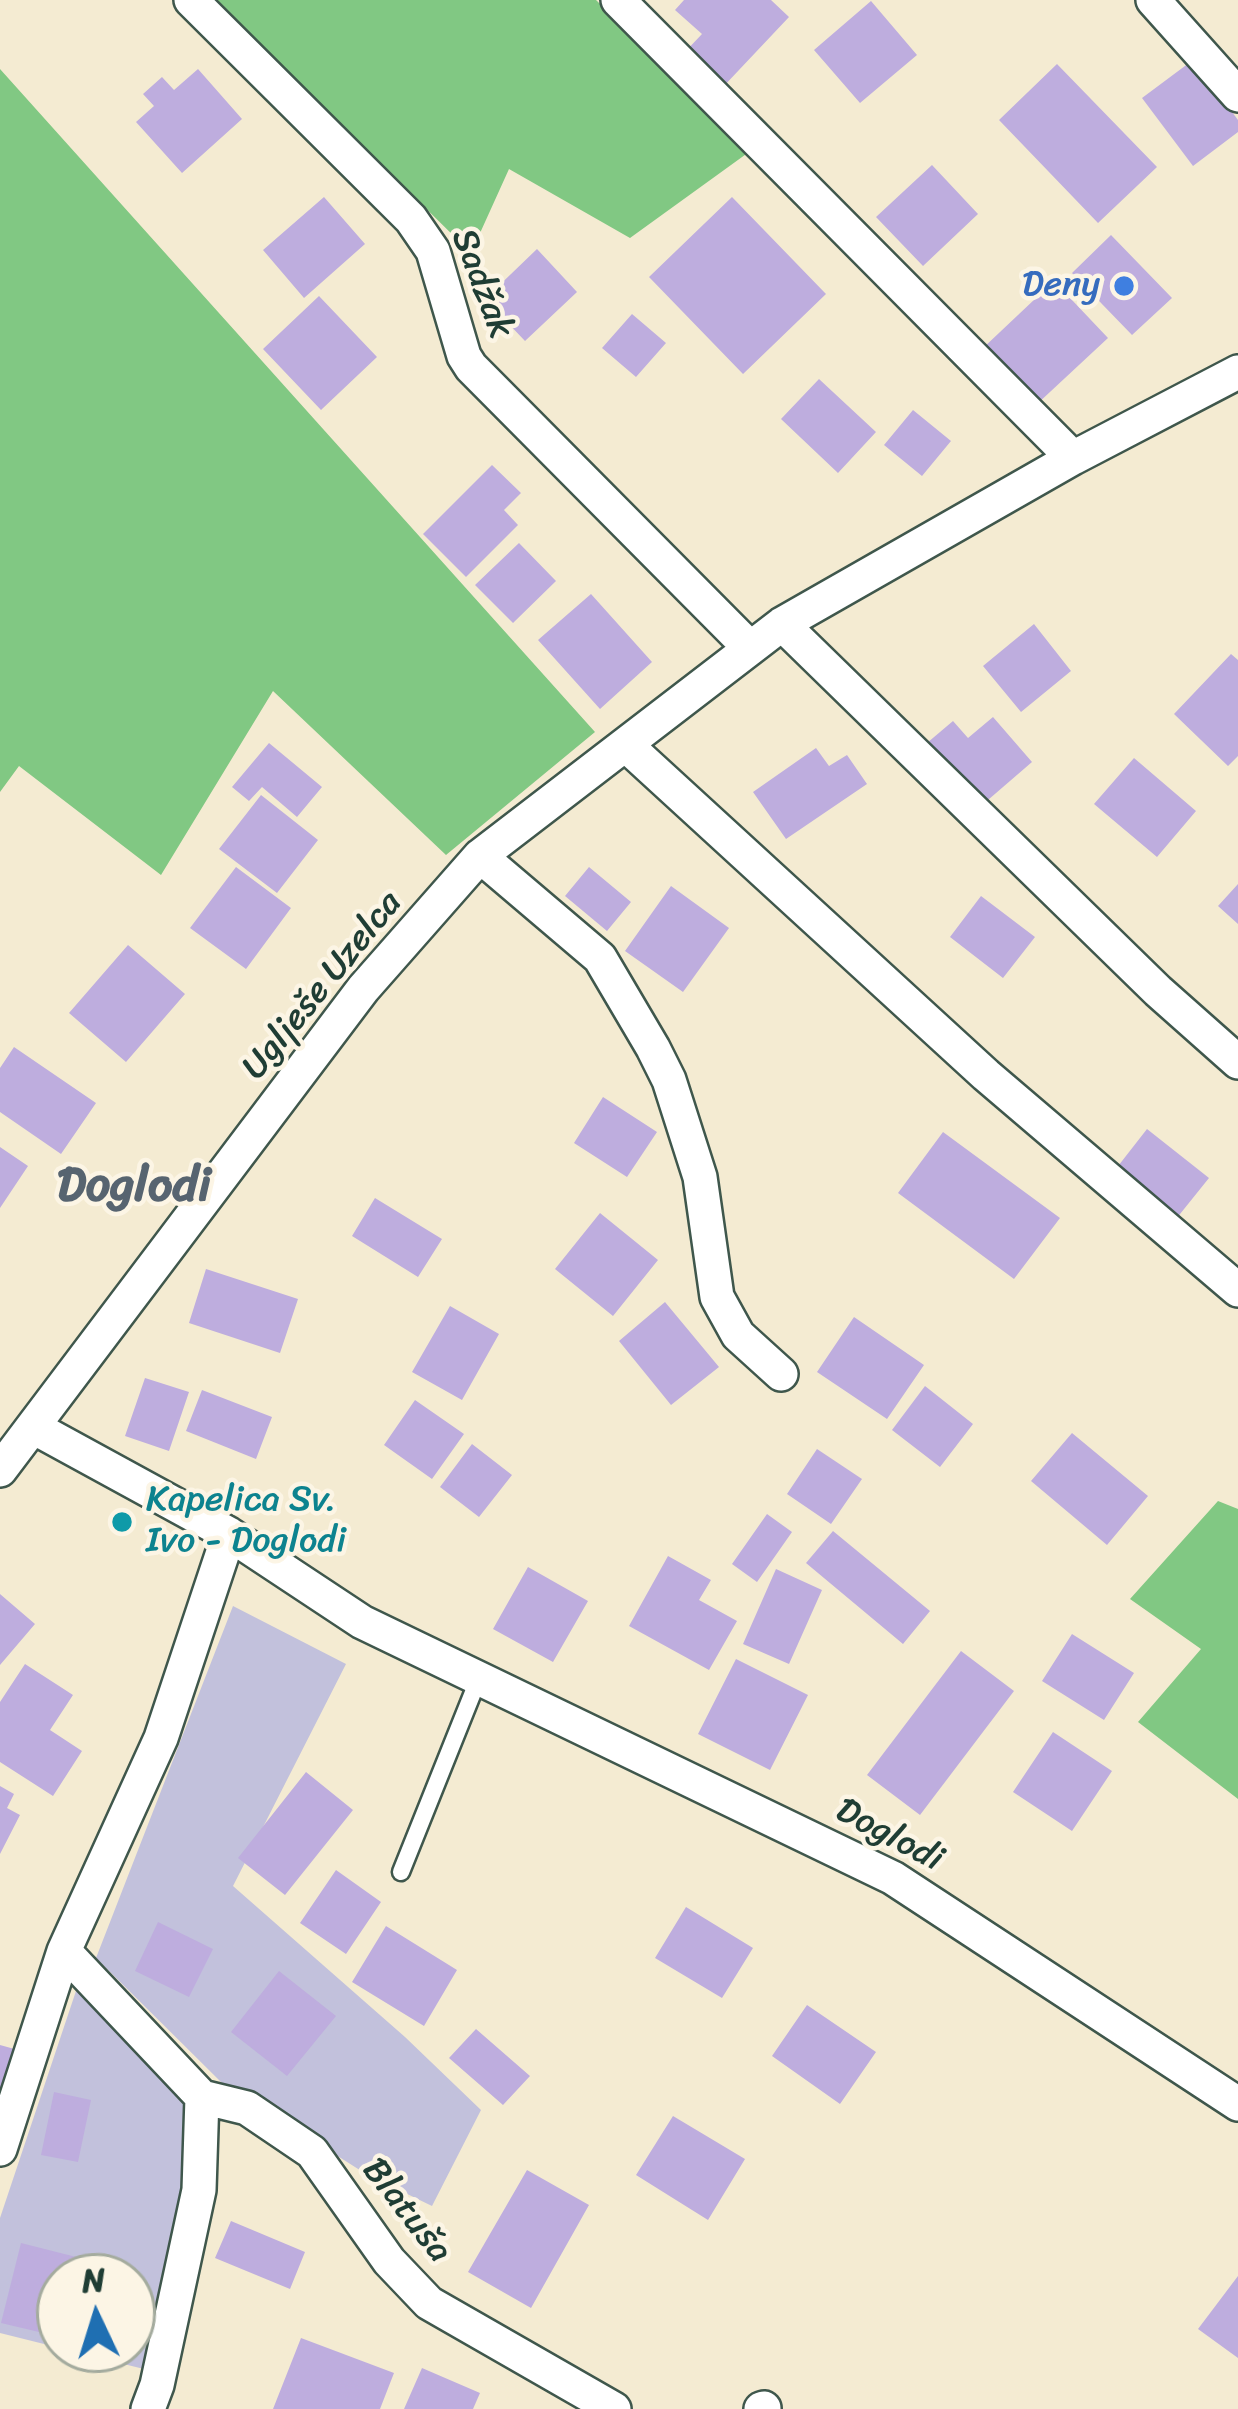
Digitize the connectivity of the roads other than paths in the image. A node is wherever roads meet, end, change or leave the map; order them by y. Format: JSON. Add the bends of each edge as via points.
{"nodes":[{"id":1,"x":190,"y":0,"type":"edge"},
{"id":2,"x":618,"y":0,"type":"edge"},
{"id":3,"x":1154,"y":0,"type":"edge"},
{"id":4,"x":1238,"y":95,"type":"edge"},
{"id":5,"x":1238,"y":372,"type":"edge"},
{"id":6,"x":1073,"y":458,"type":"junction"},
{"id":7,"x":782,"y":624,"type":"junction"},
{"id":8,"x":750,"y":648,"type":"junction"},
{"id":9,"x":628,"y":746,"type":"junction"},
{"id":10,"x":480,"y":856,"type":"junction"},
{"id":11,"x":1238,"y":1062,"type":"edge"},
{"id":12,"x":1238,"y":1291,"type":"edge"},
{"id":13,"x":781,"y":1373,"type":"dead end"},
{"id":14,"x":35,"y":1428,"type":"junction"},
{"id":15,"x":0,"y":1470,"type":"edge"},
{"id":16,"x":229,"y":1534,"type":"junction"},
{"id":17,"x":478,"y":1680,"type":"junction"},
{"id":18,"x":400,"y":1872,"type":"dead end"},
{"id":19,"x":64,"y":1951,"type":"junction"},
{"id":20,"x":202,"y":2097,"type":"junction"},
{"id":21,"x":1238,"y":2104,"type":"edge"},
{"id":22,"x":0,"y":2150,"type":"edge"},
{"id":23,"x":148,"y":2409,"type":"edge"},
{"id":24,"x":614,"y":2409,"type":"edge"}],
"edges":[{"from":1,"to":8,"type":"street","name":"Sadžak","via":[[411,219],[434,251],[471,367]]},
{"from":2,"to":6,"type":"street"},
{"from":3,"to":4,"type":"street"},
{"from":5,"to":6,"type":"street","name":"Uglješe Uzelca"},
{"from":6,"to":7,"type":"street","name":"Uglješe Uzelca"},
{"from":7,"to":8,"type":"street","name":"Uglješe Uzelca"},
{"from":7,"to":11,"type":"street"},
{"from":8,"to":9,"type":"street","name":"Uglješe Uzelca"},
{"from":9,"to":10,"type":"street","name":"Uglješe Uzelca"},
{"from":9,"to":12,"type":"street","via":[[986,1075]]},
{"from":10,"to":13,"type":"street","via":[[600,958],[653,1048],[700,1177],[717,1297],[738,1335]]},
{"from":10,"to":14,"type":"street","name":"Uglješe Uzelca","via":[[363,989]]},
{"from":14,"to":15,"type":"street","name":"Uglješe Uzelca"},
{"from":14,"to":16,"type":"street","name":"Doglodi"},
{"from":16,"to":17,"type":"street","name":"Doglodi","via":[[362,1622]]},
{"from":16,"to":19,"type":"street","via":[[160,1738]]},
{"from":17,"to":18,"type":"lane"},
{"from":17,"to":21,"type":"street","name":"Doglodi","via":[[893,1878]]},
{"from":19,"to":20,"type":"street","name":"Blatuša"},
{"from":19,"to":22,"type":"street"},
{"from":20,"to":23,"type":"street","via":[[199,2190]]},
{"from":20,"to":24,"type":"street","name":"Blatuša","via":[[247,2108],[312,2152],[429,2303]]}]}
